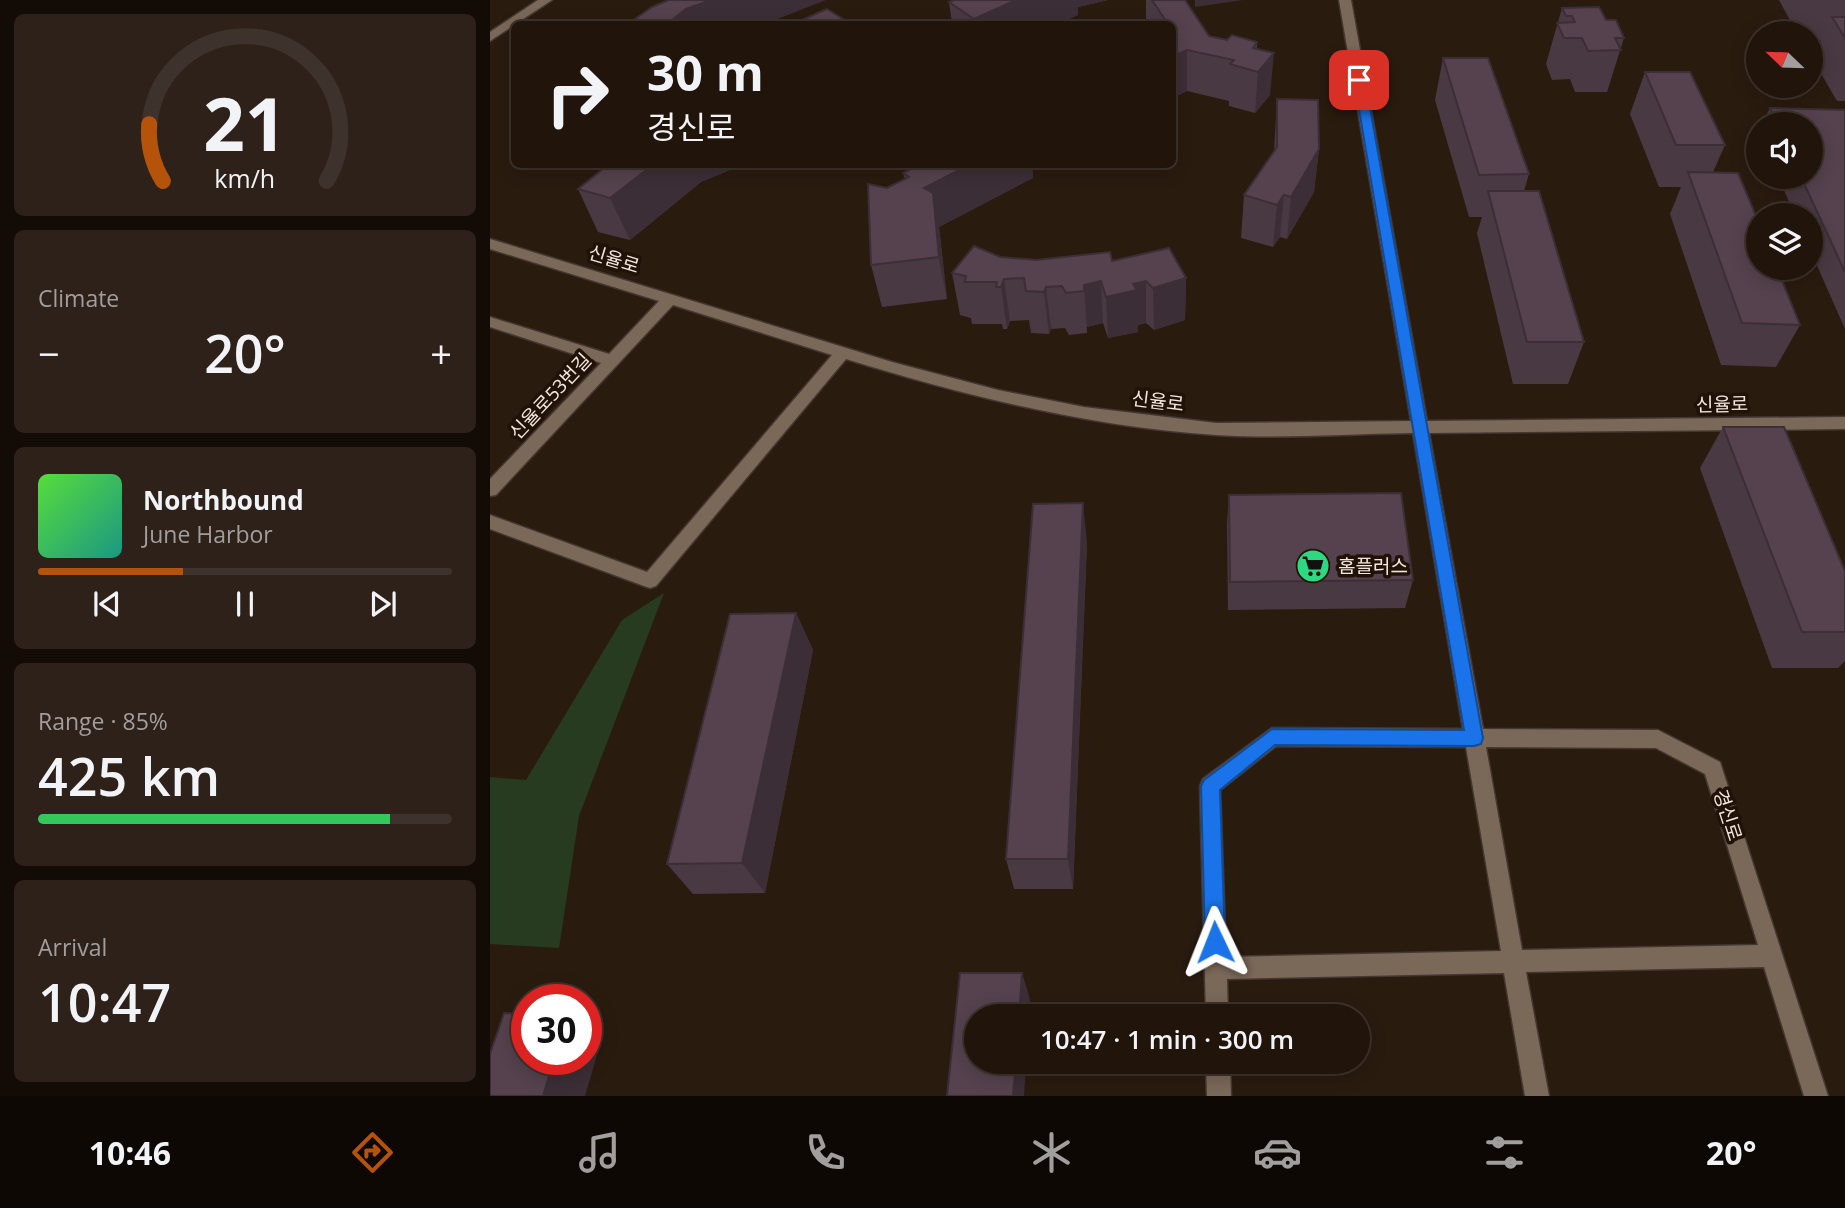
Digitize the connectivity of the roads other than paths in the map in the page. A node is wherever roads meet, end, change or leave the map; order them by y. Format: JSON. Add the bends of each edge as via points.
{"nodes":[{"id":1,"x":546,"y":0,"type":"edge"},
{"id":2,"x":1345,"y":0,"type":"edge"},
{"id":3,"x":514,"y":21,"type":"edge"},
{"id":4,"x":511,"y":23,"type":"edge"},
{"id":5,"x":490,"y":37,"type":"edge"},
{"id":6,"x":490,"y":244,"type":"edge"},
{"id":7,"x":671,"y":298,"type":"junction"},
{"id":8,"x":490,"y":322,"type":"edge"},
{"id":9,"x":843,"y":352,"type":"junction"},
{"id":10,"x":612,"y":361,"type":"junction"},
{"id":11,"x":1845,"y":424,"type":"edge"},
{"id":12,"x":1421,"y":428,"type":"junction"},
{"id":13,"x":490,"y":490,"type":"edge"},
{"id":14,"x":490,"y":522,"type":"edge"},
{"id":15,"x":1474,"y":738,"type":"junction"},
{"id":16,"x":1773,"y":956,"type":"junction"},
{"id":17,"x":1514,"y":962,"type":"junction"},
{"id":18,"x":1216,"y":968,"type":"junction"},
{"id":19,"x":1217,"y":1004,"type":"edge"},
{"id":20,"x":1218,"y":1074,"type":"edge"},
{"id":21,"x":1219,"y":1096,"type":"edge"},
{"id":22,"x":1537,"y":1096,"type":"edge"},
{"id":23,"x":1816,"y":1096,"type":"edge"}],
"edges":[{"from":1,"to":3,"type":"street"},
{"from":2,"to":12,"type":"street"},
{"from":4,"to":5,"type":"street"},
{"from":6,"to":7,"type":"street","name":"신율로"},
{"from":7,"to":9,"type":"street","name":"신율로"},
{"from":7,"to":10,"type":"street","name":"신율로53번길"},
{"from":8,"to":10,"type":"street","name":"신율로53번길"},
{"from":9,"to":12,"type":"street","name":"신율로","via":[[998,396],[1084,413],[1216,429]]},
{"from":9,"to":14,"type":"street","via":[[650,581]]},
{"from":10,"to":13,"type":"street","name":"신율로53번길"},
{"from":11,"to":12,"type":"street","name":"신율로"},
{"from":12,"to":15,"type":"street"},
{"from":15,"to":16,"type":"street","name":"경신로","via":[[1658,739],[1713,768]]},
{"from":15,"to":17,"type":"street"},
{"from":15,"to":18,"type":"street","name":"경신로","via":[[1272,737],[1210,786]]},
{"from":16,"to":17,"type":"street"},
{"from":16,"to":23,"type":"street","name":"경신로"},
{"from":17,"to":18,"type":"street"},
{"from":17,"to":22,"type":"street"},
{"from":18,"to":19,"type":"street","name":"경신로"},
{"from":20,"to":21,"type":"street"}]}
